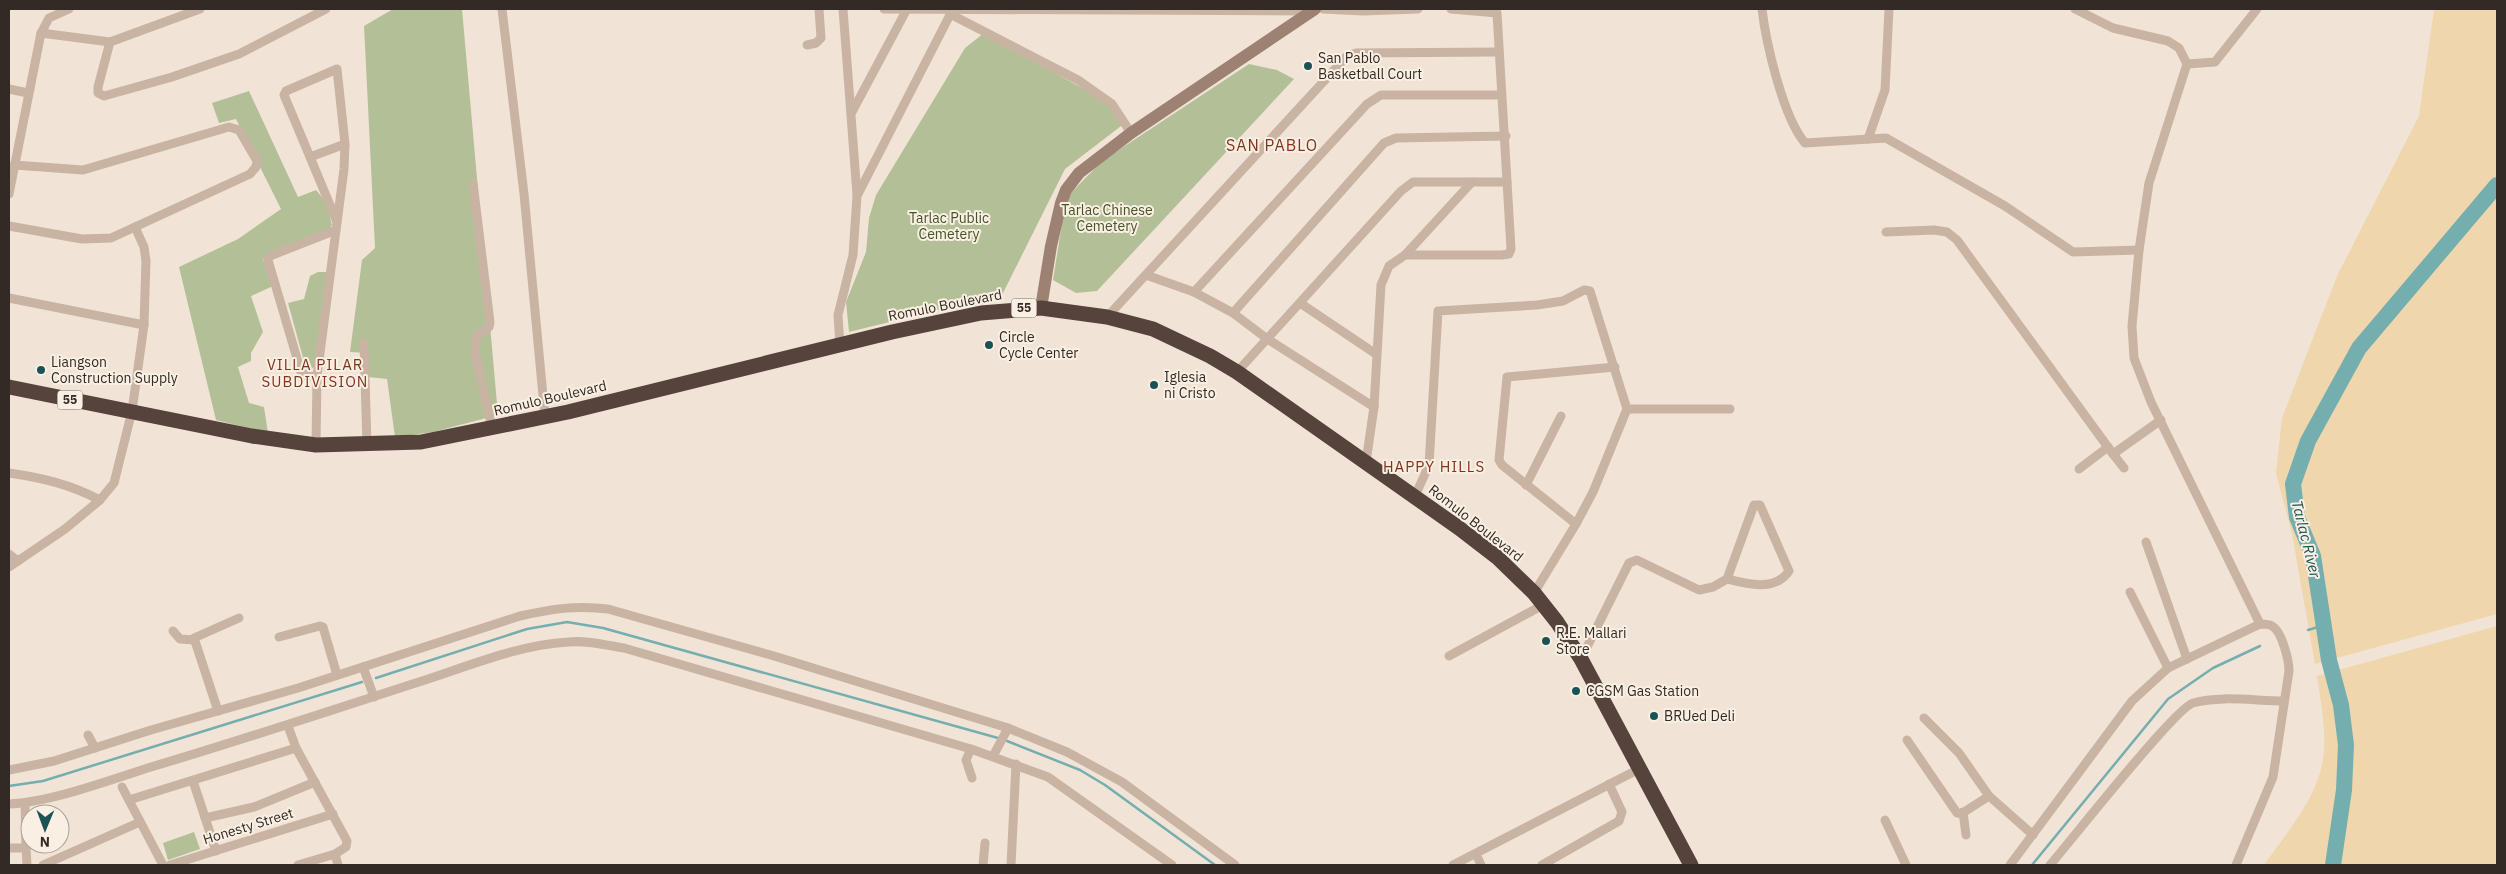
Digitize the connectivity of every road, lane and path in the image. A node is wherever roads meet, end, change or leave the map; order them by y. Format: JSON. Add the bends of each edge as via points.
{"nodes":[{"id":1,"x":69,"y":9,"type":"edge"},
{"id":2,"x":200,"y":9,"type":"edge"},
{"id":3,"x":326,"y":9,"type":"edge"},
{"id":4,"x":502,"y":9,"type":"edge"},
{"id":5,"x":819,"y":9,"type":"edge"},
{"id":6,"x":844,"y":9,"type":"edge"},
{"id":7,"x":884,"y":9,"type":"edge"},
{"id":8,"x":907,"y":9,"type":"edge"},
{"id":9,"x":1418,"y":9,"type":"edge"},
{"id":10,"x":1451,"y":9,"type":"edge"},
{"id":11,"x":1762,"y":9,"type":"edge"},
{"id":12,"x":1889,"y":9,"type":"edge"},
{"id":13,"x":2075,"y":9,"type":"edge"},
{"id":14,"x":2257,"y":9,"type":"edge"},
{"id":15,"x":1316,"y":10,"type":"edge"},
{"id":16,"x":952,"y":12,"type":"edge"},
{"id":17,"x":41,"y":33,"type":"junction"},
{"id":18,"x":110,"y":42,"type":"junction"},
{"id":19,"x":807,"y":45,"type":"dead end"},
{"id":20,"x":1499,"y":52,"type":"junction"},
{"id":21,"x":2187,"y":64,"type":"junction"},
{"id":22,"x":9,"y":89,"type":"edge"},
{"id":23,"x":28,"y":93,"type":"junction"},
{"id":24,"x":1501,"y":95,"type":"junction"},
{"id":25,"x":852,"y":112,"type":"junction"},
{"id":26,"x":1131,"y":133,"type":"junction"},
{"id":27,"x":1506,"y":136,"type":"junction"},
{"id":28,"x":1868,"y":139,"type":"junction"},
{"id":29,"x":345,"y":144,"type":"junction"},
{"id":30,"x":310,"y":157,"type":"junction"},
{"id":31,"x":14,"y":165,"type":"junction"},
{"id":32,"x":1472,"y":182,"type":"junction"},
{"id":33,"x":1507,"y":182,"type":"junction"},
{"id":34,"x":473,"y":183,"type":"dead end"},
{"id":35,"x":9,"y":194,"type":"edge"},
{"id":36,"x":857,"y":196,"type":"junction"},
{"id":37,"x":9,"y":226,"type":"edge"},
{"id":38,"x":336,"y":226,"type":"junction"},
{"id":39,"x":135,"y":227,"type":"junction"},
{"id":40,"x":1886,"y":232,"type":"dead end"},
{"id":41,"x":2139,"y":250,"type":"junction"},
{"id":42,"x":1405,"y":255,"type":"junction"},
{"id":43,"x":1146,"y":275,"type":"junction"},
{"id":44,"x":1194,"y":292,"type":"junction"},
{"id":45,"x":9,"y":298,"type":"edge"},
{"id":46,"x":1300,"y":303,"type":"junction"},
{"id":47,"x":1041,"y":308,"type":"junction"},
{"id":48,"x":1233,"y":312,"type":"junction"},
{"id":49,"x":1107,"y":317,"type":"junction"},
{"id":50,"x":144,"y":325,"type":"junction"},
{"id":51,"x":1266,"y":338,"type":"junction"},
{"id":52,"x":364,"y":343,"type":"dead end"},
{"id":53,"x":840,"y":346,"type":"junction"},
{"id":54,"x":1376,"y":354,"type":"junction"},
{"id":55,"x":1615,"y":367,"type":"junction"},
{"id":56,"x":1237,"y":372,"type":"junction"},
{"id":57,"x":317,"y":376,"type":"junction"},
{"id":58,"x":9,"y":387,"type":"edge"},
{"id":59,"x":1374,"y":407,"type":"junction"},
{"id":60,"x":1627,"y":409,"type":"junction"},
{"id":61,"x":1730,"y":409,"type":"dead end"},
{"id":62,"x":132,"y":412,"type":"junction"},
{"id":63,"x":1562,"y":416,"type":"dead end"},
{"id":64,"x":546,"y":417,"type":"junction"},
{"id":65,"x":2162,"y":420,"type":"junction"},
{"id":66,"x":492,"y":428,"type":"junction"},
{"id":67,"x":316,"y":444,"type":"junction"},
{"id":68,"x":367,"y":445,"type":"junction"},
{"id":69,"x":2111,"y":450,"type":"junction"},
{"id":70,"x":1366,"y":462,"type":"junction"},
{"id":71,"x":2124,"y":468,"type":"dead end"},
{"id":72,"x":2079,"y":469,"type":"dead end"},
{"id":73,"x":9,"y":473,"type":"edge"},
{"id":74,"x":1526,"y":485,"type":"junction"},
{"id":75,"x":1415,"y":496,"type":"junction"},
{"id":76,"x":100,"y":500,"type":"junction"},
{"id":77,"x":1576,"y":524,"type":"junction"},
{"id":78,"x":2146,"y":542,"type":"dead end"},
{"id":79,"x":9,"y":554,"type":"edge"},
{"id":80,"x":18,"y":562,"type":"junction"},
{"id":81,"x":9,"y":567,"type":"edge"},
{"id":82,"x":1727,"y":579,"type":"junction"},
{"id":83,"x":2130,"y":592,"type":"dead end"},
{"id":84,"x":1539,"y":599,"type":"junction"},
{"id":85,"x":239,"y":618,"type":"dead end"},
{"id":86,"x":2260,"y":624,"type":"junction"},
{"id":87,"x":173,"y":631,"type":"dead end"},
{"id":88,"x":278,"y":637,"type":"dead end"},
{"id":89,"x":194,"y":640,"type":"junction"},
{"id":90,"x":1449,"y":656,"type":"dead end"},
{"id":91,"x":2187,"y":658,"type":"junction"},
{"id":92,"x":1581,"y":659,"type":"junction"},
{"id":93,"x":363,"y":667,"type":"junction"},
{"id":94,"x":2168,"y":668,"type":"junction"},
{"id":95,"x":337,"y":675,"type":"junction"},
{"id":96,"x":374,"y":697,"type":"junction"},
{"id":97,"x":2284,"y":701,"type":"junction"},
{"id":98,"x":218,"y":710,"type":"junction"},
{"id":99,"x":1924,"y":718,"type":"dead end"},
{"id":100,"x":288,"y":726,"type":"junction"},
{"id":101,"x":1008,"y":728,"type":"junction"},
{"id":102,"x":88,"y":735,"type":"dead end"},
{"id":103,"x":1907,"y":740,"type":"dead end"},
{"id":104,"x":95,"y":748,"type":"junction"},
{"id":105,"x":296,"y":748,"type":"junction"},
{"id":106,"x":972,"y":748,"type":"junction"},
{"id":107,"x":993,"y":756,"type":"junction"},
{"id":108,"x":1016,"y":764,"type":"junction"},
{"id":109,"x":1639,"y":769,"type":"junction"},
{"id":110,"x":9,"y":770,"type":"edge"},
{"id":111,"x":972,"y":778,"type":"dead end"},
{"id":112,"x":193,"y":781,"type":"junction"},
{"id":113,"x":315,"y":782,"type":"junction"},
{"id":114,"x":1609,"y":784,"type":"junction"},
{"id":115,"x":122,"y":787,"type":"dead end"},
{"id":116,"x":1988,"y":796,"type":"junction"},
{"id":117,"x":129,"y":800,"type":"junction"},
{"id":118,"x":25,"y":803,"type":"joint"},
{"id":119,"x":9,"y":804,"type":"edge"},
{"id":120,"x":1963,"y":812,"type":"junction"},
{"id":121,"x":333,"y":814,"type":"junction"},
{"id":122,"x":206,"y":818,"type":"junction"},
{"id":123,"x":1885,"y":820,"type":"dead end"},
{"id":124,"x":140,"y":822,"type":"junction"},
{"id":125,"x":1966,"y":835,"type":"dead end"},
{"id":126,"x":2033,"y":835,"type":"junction"},
{"id":127,"x":985,"y":844,"type":"dead end"},
{"id":128,"x":216,"y":851,"type":"junction"},
{"id":129,"x":335,"y":854,"type":"junction"},
{"id":130,"x":1476,"y":854,"type":"junction"},
{"id":131,"x":1554,"y":861,"type":"edge"},
{"id":132,"x":44,"y":865,"type":"edge"},
{"id":133,"x":162,"y":865,"type":"edge"},
{"id":134,"x":170,"y":865,"type":"edge"},
{"id":135,"x":299,"y":865,"type":"edge"},
{"id":136,"x":338,"y":865,"type":"edge"},
{"id":137,"x":983,"y":865,"type":"edge"},
{"id":138,"x":1011,"y":865,"type":"edge"},
{"id":139,"x":1172,"y":865,"type":"edge"},
{"id":140,"x":1235,"y":865,"type":"edge"},
{"id":141,"x":1453,"y":865,"type":"edge"},
{"id":142,"x":1481,"y":865,"type":"edge"},
{"id":143,"x":1542,"y":865,"type":"edge"},
{"id":144,"x":1691,"y":865,"type":"edge"},
{"id":145,"x":1906,"y":865,"type":"edge"},
{"id":146,"x":2010,"y":865,"type":"edge"},
{"id":147,"x":2050,"y":865,"type":"edge"},
{"id":148,"x":2236,"y":865,"type":"edge"}],
"edges":[{"from":1,"to":17,"type":"street","via":[[49,18]]},
{"from":2,"to":18,"type":"street"},
{"from":3,"to":18,"type":"street","via":[[238,54],[172,78],[104,96],[98,93],[98,87]]},
{"from":4,"to":64,"type":"street"},
{"from":5,"to":19,"type":"street","via":[[821,38]]},
{"from":6,"to":25,"type":"street"},
{"from":7,"to":8,"type":"street"},
{"from":8,"to":16,"type":"street"},
{"from":8,"to":25,"type":"street"},
{"from":9,"to":15,"type":"street"},
{"from":10,"to":20,"type":"street","via":[[1498,13]]},
{"from":11,"to":28,"type":"street","via":[[1782,98],[1796,133],[1805,143],[1814,144]]},
{"from":12,"to":28,"type":"street","via":[[1885,90]]},
{"from":13,"to":21,"type":"street","via":[[2113,28],[2168,41],[2179,48]]},
{"from":14,"to":21,"type":"street","via":[[2215,62]]},
{"from":15,"to":16,"type":"street"},
{"from":15,"to":26,"type":"street"},
{"from":16,"to":26,"type":"street","via":[[1078,80],[1112,104]]},
{"from":16,"to":36,"type":"street"},
{"from":17,"to":18,"type":"street"},
{"from":17,"to":23,"type":"street"},
{"from":20,"to":24,"type":"street"},
{"from":20,"to":43,"type":"street","via":[[1347,56]]},
{"from":21,"to":41,"type":"street","via":[[2150,183]]},
{"from":22,"to":23,"type":"street"},
{"from":23,"to":31,"type":"street"},
{"from":24,"to":27,"type":"street"},
{"from":24,"to":44,"type":"street","via":[[1381,95],[1367,104]]},
{"from":25,"to":36,"type":"street"},
{"from":26,"to":47,"type":"street","via":[[1079,174],[1066,190],[1051,246]]},
{"from":27,"to":33,"type":"street"},
{"from":27,"to":48,"type":"street","via":[[1396,138],[1384,143]]},
{"from":28,"to":41,"type":"street","via":[[1886,138],[2005,206],[2073,252]]},
{"from":29,"to":30,"type":"street"},
{"from":29,"to":30,"type":"street","via":[[338,71],[334,68],[286,91],[284,95]]},
{"from":29,"to":38,"type":"street","via":[[342,198]]},
{"from":30,"to":38,"type":"street"},
{"from":31,"to":35,"type":"street"},
{"from":31,"to":39,"type":"street","via":[[83,170],[229,127],[239,130],[257,161],[250,174]]},
{"from":32,"to":33,"type":"street"},
{"from":32,"to":42,"type":"street"},
{"from":32,"to":46,"type":"street","via":[[1413,182],[1400,190]]},
{"from":33,"to":42,"type":"street","via":[[1509,254]]},
{"from":34,"to":66,"type":"street","via":[[490,322],[489,327],[477,336],[475,352]]},
{"from":36,"to":53,"type":"street","via":[[853,255],[838,315]]},
{"from":37,"to":39,"type":"street","via":[[82,239],[111,238]]},
{"from":38,"to":57,"type":"street"},
{"from":38,"to":57,"type":"street","via":[[270,256],[268,260],[301,372]]},
{"from":39,"to":50,"type":"street","via":[[146,261]]},
{"from":40,"to":69,"type":"street","via":[[1934,230],[1947,232],[1957,240]]},
{"from":41,"to":65,"type":"street","via":[[2132,326],[2134,358],[2151,402]]},
{"from":42,"to":54,"type":"street","via":[[1389,266],[1381,285]]},
{"from":43,"to":44,"type":"street"},
{"from":43,"to":49,"type":"street"},
{"from":44,"to":48,"type":"street"},
{"from":45,"to":50,"type":"street"},
{"from":46,"to":51,"type":"street"},
{"from":46,"to":54,"type":"street"},
{"from":47,"to":49,"type":"highway","name":"Romulo Boulevard","number":"55"},
{"from":47,"to":53,"type":"highway","name":"Romulo Boulevard","number":"55","via":[[981,312]]},
{"from":48,"to":51,"type":"street"},
{"from":49,"to":56,"type":"highway","name":"Romulo Boulevard","number":"55","via":[[1154,329]]},
{"from":50,"to":62,"type":"street"},
{"from":51,"to":56,"type":"street"},
{"from":51,"to":59,"type":"street"},
{"from":52,"to":68,"type":"street"},
{"from":53,"to":64,"type":"highway","name":"Romulo Boulevard","number":"55"},
{"from":54,"to":59,"type":"street"},
{"from":55,"to":60,"type":"street"},
{"from":55,"to":74,"type":"street","via":[[1507,377],[1499,460]]},
{"from":55,"to":75,"type":"street","via":[[1590,291],[1584,290],[1563,301],[1537,305],[1438,311],[1429,465]]},
{"from":56,"to":70,"type":"highway","name":"Romulo Boulevard","number":"55"},
{"from":57,"to":67,"type":"street"},
{"from":58,"to":62,"type":"highway","name":"Romulo Boulevard","number":"55"},
{"from":59,"to":70,"type":"street"},
{"from":60,"to":61,"type":"street"},
{"from":60,"to":77,"type":"street","via":[[1593,492]]},
{"from":62,"to":67,"type":"highway","name":"Romulo Boulevard","number":"55","via":[[252,436]]},
{"from":62,"to":76,"type":"street","via":[[114,483]]},
{"from":63,"to":74,"type":"street"},
{"from":64,"to":66,"type":"highway","name":"Romulo Boulevard","number":"55"},
{"from":65,"to":69,"type":"street"},
{"from":65,"to":86,"type":"street"},
{"from":66,"to":68,"type":"highway","name":"Romulo Boulevard","number":"55","via":[[422,442]]},
{"from":67,"to":68,"type":"highway","name":"Romulo Boulevard","number":"55"},
{"from":69,"to":71,"type":"street"},
{"from":69,"to":72,"type":"street"},
{"from":70,"to":75,"type":"highway","name":"Romulo Boulevard","number":"55"},
{"from":73,"to":76,"type":"street","via":[[75,487]]},
{"from":74,"to":77,"type":"street"},
{"from":75,"to":84,"type":"highway","name":"Romulo Boulevard","number":"55","via":[[1498,558]]},
{"from":76,"to":80,"type":"street"},
{"from":77,"to":84,"type":"street"},
{"from":78,"to":91,"type":"street"},
{"from":79,"to":80,"type":"street"},
{"from":80,"to":81,"type":"street"},
{"from":82,"to":82,"type":"street","via":[[1752,586],[1764,585],[1789,571],[1760,506],[1754,505]]},
{"from":82,"to":92,"type":"street","via":[[1699,590],[1632,560]]},
{"from":83,"to":94,"type":"street"},
{"from":84,"to":90,"type":"street"},
{"from":84,"to":92,"type":"highway","name":"Romulo Boulevard","number":"55"},
{"from":85,"to":89,"type":"street","via":[[195,636]]},
{"from":86,"to":91,"type":"street"},
{"from":86,"to":97,"type":"street","via":[[2272,626],[2279,633],[2289,661]]},
{"from":87,"to":89,"type":"street","via":[[180,639]]},
{"from":88,"to":95,"type":"street","via":[[323,627]]},
{"from":89,"to":98,"type":"street"},
{"from":91,"to":94,"type":"street"},
{"from":92,"to":109,"type":"highway","name":"Romulo Boulevard","number":"55"},
{"from":93,"to":95,"type":"street"},
{"from":93,"to":96,"type":"street"},
{"from":93,"to":101,"type":"street","via":[[520,616],[581,606],[608,609],[774,656]]},
{"from":94,"to":126,"type":"street","via":[[2132,701]]},
{"from":95,"to":98,"type":"street"},
{"from":96,"to":100,"type":"street"},
{"from":96,"to":106,"type":"street","via":[[546,644],[594,642]]},
{"from":97,"to":147,"type":"street","via":[[2208,700],[2190,703]]},
{"from":97,"to":148,"type":"street","via":[[2273,777]]},
{"from":98,"to":104,"type":"street"},
{"from":99,"to":116,"type":"street","via":[[1959,752]]},
{"from":100,"to":105,"type":"street"},
{"from":100,"to":118,"type":"street"},
{"from":101,"to":107,"type":"street"},
{"from":101,"to":140,"type":"street","via":[[1067,752],[1122,782]]},
{"from":102,"to":104,"type":"street"},
{"from":103,"to":120,"type":"street","via":[[1957,813]]},
{"from":104,"to":110,"type":"street"},
{"from":105,"to":112,"type":"street"},
{"from":105,"to":113,"type":"street"},
{"from":106,"to":107,"type":"street"},
{"from":106,"to":111,"type":"street","via":[[966,760]]},
{"from":107,"to":108,"type":"street"},
{"from":108,"to":138,"type":"street"},
{"from":108,"to":139,"type":"street","via":[[1048,777]]},
{"from":109,"to":114,"type":"street"},
{"from":109,"to":144,"type":"highway","name":"Romulo Boulevard","number":"55"},
{"from":112,"to":117,"type":"street"},
{"from":112,"to":122,"type":"street"},
{"from":113,"to":121,"type":"street"},
{"from":113,"to":122,"type":"street","via":[[254,807]]},
{"from":114,"to":130,"type":"street"},
{"from":114,"to":131,"type":"street","via":[[1622,812],[1619,821]]},
{"from":115,"to":117,"type":"street"},
{"from":116,"to":120,"type":"street"},
{"from":116,"to":126,"type":"street"},
{"from":117,"to":124,"type":"street"},
{"from":118,"to":119,"type":"street"},
{"from":120,"to":125,"type":"street"},
{"from":121,"to":128,"type":"street","name":"Honesty Street"},
{"from":121,"to":129,"type":"street","via":[[347,844]]},
{"from":122,"to":128,"type":"street"},
{"from":123,"to":145,"type":"street"},
{"from":124,"to":132,"type":"street"},
{"from":124,"to":133,"type":"street"},
{"from":126,"to":146,"type":"street"},
{"from":127,"to":137,"type":"street"},
{"from":128,"to":134,"type":"street","name":"Honesty Street"},
{"from":129,"to":135,"type":"street"},
{"from":129,"to":136,"type":"street"},
{"from":130,"to":141,"type":"street"},
{"from":130,"to":142,"type":"street"},
{"from":131,"to":143,"type":"street"}]}
